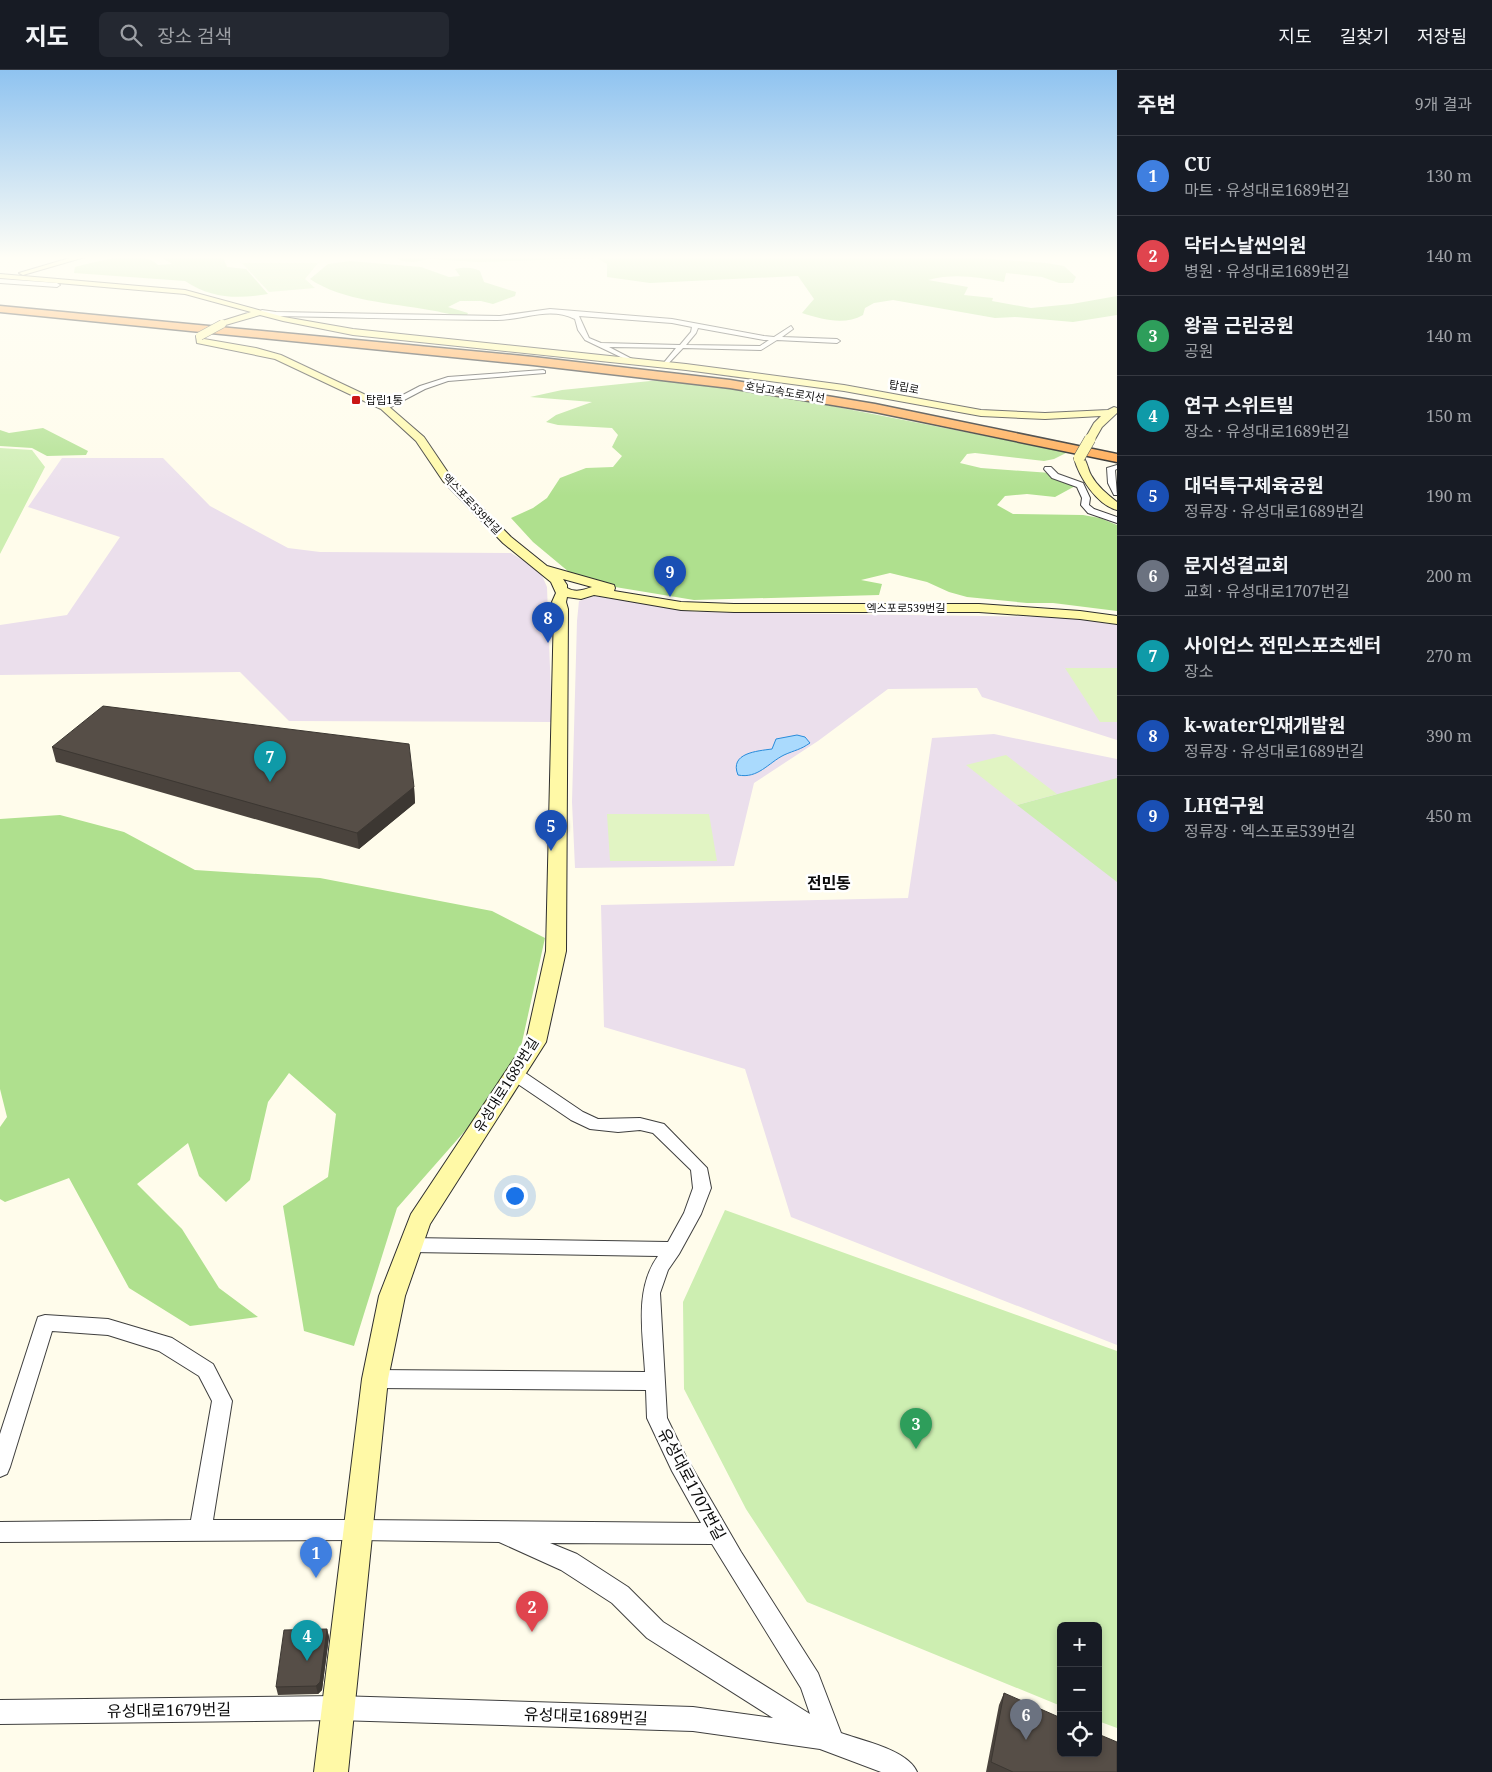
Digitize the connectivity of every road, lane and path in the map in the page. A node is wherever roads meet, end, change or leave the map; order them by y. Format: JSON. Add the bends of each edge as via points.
{"nodes":[{"id":1,"x":200,"y":336,"type":"edge"},
{"id":2,"x":286,"y":336,"type":"edge"},
{"id":3,"x":295,"y":336,"type":"edge"},
{"id":4,"x":397,"y":336,"type":"edge"},
{"id":5,"x":585,"y":336,"type":"edge"},
{"id":6,"x":690,"y":336,"type":"edge"},
{"id":7,"x":762,"y":336,"type":"edge"},
{"id":8,"x":780,"y":336,"type":"edge"},
{"id":9,"x":777,"y":339,"type":"junction"},
{"id":10,"x":837,"y":341,"type":"dead end"},
{"id":11,"x":599,"y":345,"type":"junction"},
{"id":12,"x":681,"y":348,"type":"junction"},
{"id":13,"x":632,"y":360,"type":"junction"},
{"id":14,"x":665,"y":365,"type":"junction"},
{"id":15,"x":543,"y":372,"type":"dead end"},
{"id":16,"x":384,"y":407,"type":"junction"},
{"id":17,"x":1113,"y":410,"type":"edge"},
{"id":18,"x":1090,"y":439,"type":"joint"},
{"id":19,"x":1117,"y":453,"type":"edge"},
{"id":20,"x":1080,"y":458,"type":"joint"},
{"id":21,"x":1117,"y":458,"type":"edge"},
{"id":22,"x":1117,"y":467,"type":"edge"},
{"id":23,"x":1048,"y":469,"type":"dead end"},
{"id":24,"x":1117,"y":493,"type":"edge"},
{"id":25,"x":1117,"y":507,"type":"edge"},
{"id":26,"x":1117,"y":520,"type":"edge"},
{"id":27,"x":542,"y":566,"type":"junction"},
{"id":28,"x":579,"y":580,"type":"junction"},
{"id":29,"x":594,"y":588,"type":"junction"},
{"id":30,"x":566,"y":595,"type":"junction"},
{"id":31,"x":694,"y":606,"type":"joint"},
{"id":32,"x":1117,"y":620,"type":"edge"},
{"id":33,"x":515,"y":1074,"type":"junction"},
{"id":34,"x":410,"y":1245,"type":"junction"},
{"id":35,"x":672,"y":1249,"type":"junction"},
{"id":36,"x":375,"y":1379,"type":"junction"},
{"id":37,"x":655,"y":1381,"type":"junction"},
{"id":38,"x":0,"y":1467,"type":"edge"},
{"id":39,"x":358,"y":1530,"type":"junction"},
{"id":40,"x":200,"y":1531,"type":"junction"},
{"id":41,"x":0,"y":1532,"type":"edge"},
{"id":42,"x":500,"y":1532,"type":"junction"},
{"id":43,"x":719,"y":1534,"type":"junction"},
{"id":44,"x":337,"y":1708,"type":"junction"},
{"id":45,"x":0,"y":1712,"type":"edge"},
{"id":46,"x":832,"y":1741,"type":"junction"},
{"id":47,"x":332,"y":1772,"type":"edge"},
{"id":48,"x":906,"y":1772,"type":"edge"}],
"edges":[{"from":1,"to":16,"type":"street","name":"엑스포로539번길","bridge":true,"via":[[200,341],[278,357]]},
{"from":2,"to":21,"type":"highway","name":"호남고속도로지선","via":[[730,384],[875,408]]},
{"from":3,"to":19,"type":"highway","name":"호남고속도로지선","via":[[706,376],[881,404]]},
{"from":4,"to":13,"type":"street","name":"탑립로"},
{"from":5,"to":11,"type":"street","name":"탑립로"},
{"from":6,"to":12,"type":"street"},
{"from":7,"to":9,"type":"street"},
{"from":8,"to":9,"type":"street"},
{"from":9,"to":10,"type":"street"},
{"from":9,"to":12,"type":"street","via":[[761,348]]},
{"from":11,"to":12,"type":"street"},
{"from":11,"to":13,"type":"street","name":"탑립로"},
{"from":12,"to":14,"type":"street"},
{"from":13,"to":14,"type":"street","name":"탑립로"},
{"from":14,"to":17,"type":"street","name":"탑립로","via":[[844,388],[981,413],[1045,416]]},
{"from":15,"to":16,"type":"street","via":[[438,382]]},
{"from":16,"to":27,"type":"street","name":"엑스포로539번길","via":[[420,439],[447,479],[497,530]]},
{"from":17,"to":18,"type":"street"},
{"from":18,"to":20,"type":"street","bridge":true},
{"from":20,"to":25,"type":"street","via":[[1081,469],[1090,485]]},
{"from":22,"to":24,"type":"street","via":[[1111,468],[1111,474]]},
{"from":23,"to":26,"type":"street","via":[[1055,476],[1080,485],[1086,498],[1085,505],[1090,511]]},
{"from":27,"to":28,"type":"street"},
{"from":27,"to":30,"type":"street"},
{"from":28,"to":29,"type":"street","via":[[590,582]]},
{"from":28,"to":30,"type":"street","via":[[567,581]]},
{"from":29,"to":30,"type":"street"},
{"from":29,"to":31,"type":"street"},
{"from":30,"to":33,"type":"street","name":"유성대로1689번길","via":[[556,951],[536,1042]]},
{"from":31,"to":32,"type":"street","name":"엑스포로539번길","via":[[979,608]]},
{"from":33,"to":34,"type":"street","name":"유성대로1689번길","via":[[419,1221]]},
{"from":33,"to":35,"type":"street","name":"유성대로1707번길","via":[[577,1116],[596,1125],[640,1124],[658,1128],[699,1168],[702,1188],[692,1214]]},
{"from":34,"to":35,"type":"street"},
{"from":34,"to":36,"type":"street","name":"유성대로1689번길","via":[[392,1296]]},
{"from":35,"to":37,"type":"street","name":"유성대로1707번길","via":[[660,1267],[650,1293]]},
{"from":36,"to":37,"type":"street"},
{"from":36,"to":39,"type":"street","name":"유성대로1689번길"},
{"from":37,"to":43,"type":"street","name":"유성대로1707번길","via":[[656,1418]]},
{"from":38,"to":40,"type":"street","via":[[45,1323],[108,1327],[165,1344],[206,1370],[222,1401]]},
{"from":39,"to":40,"type":"street"},
{"from":39,"to":42,"type":"street"},
{"from":39,"to":44,"type":"street","name":"유성대로1689번길"},
{"from":40,"to":41,"type":"street"},
{"from":42,"to":43,"type":"street"},
{"from":42,"to":46,"type":"street","via":[[570,1562],[620,1595],[655,1630]]},
{"from":43,"to":46,"type":"street","name":"유성대로1707번길","via":[[810,1680]]},
{"from":44,"to":45,"type":"street","name":"유성대로1679번길"},
{"from":44,"to":46,"type":"street","name":"유성대로1689번길","via":[[693,1719]]},
{"from":44,"to":47,"type":"street","name":"유성대로1689번길"},
{"from":46,"to":48,"type":"street"}]}
